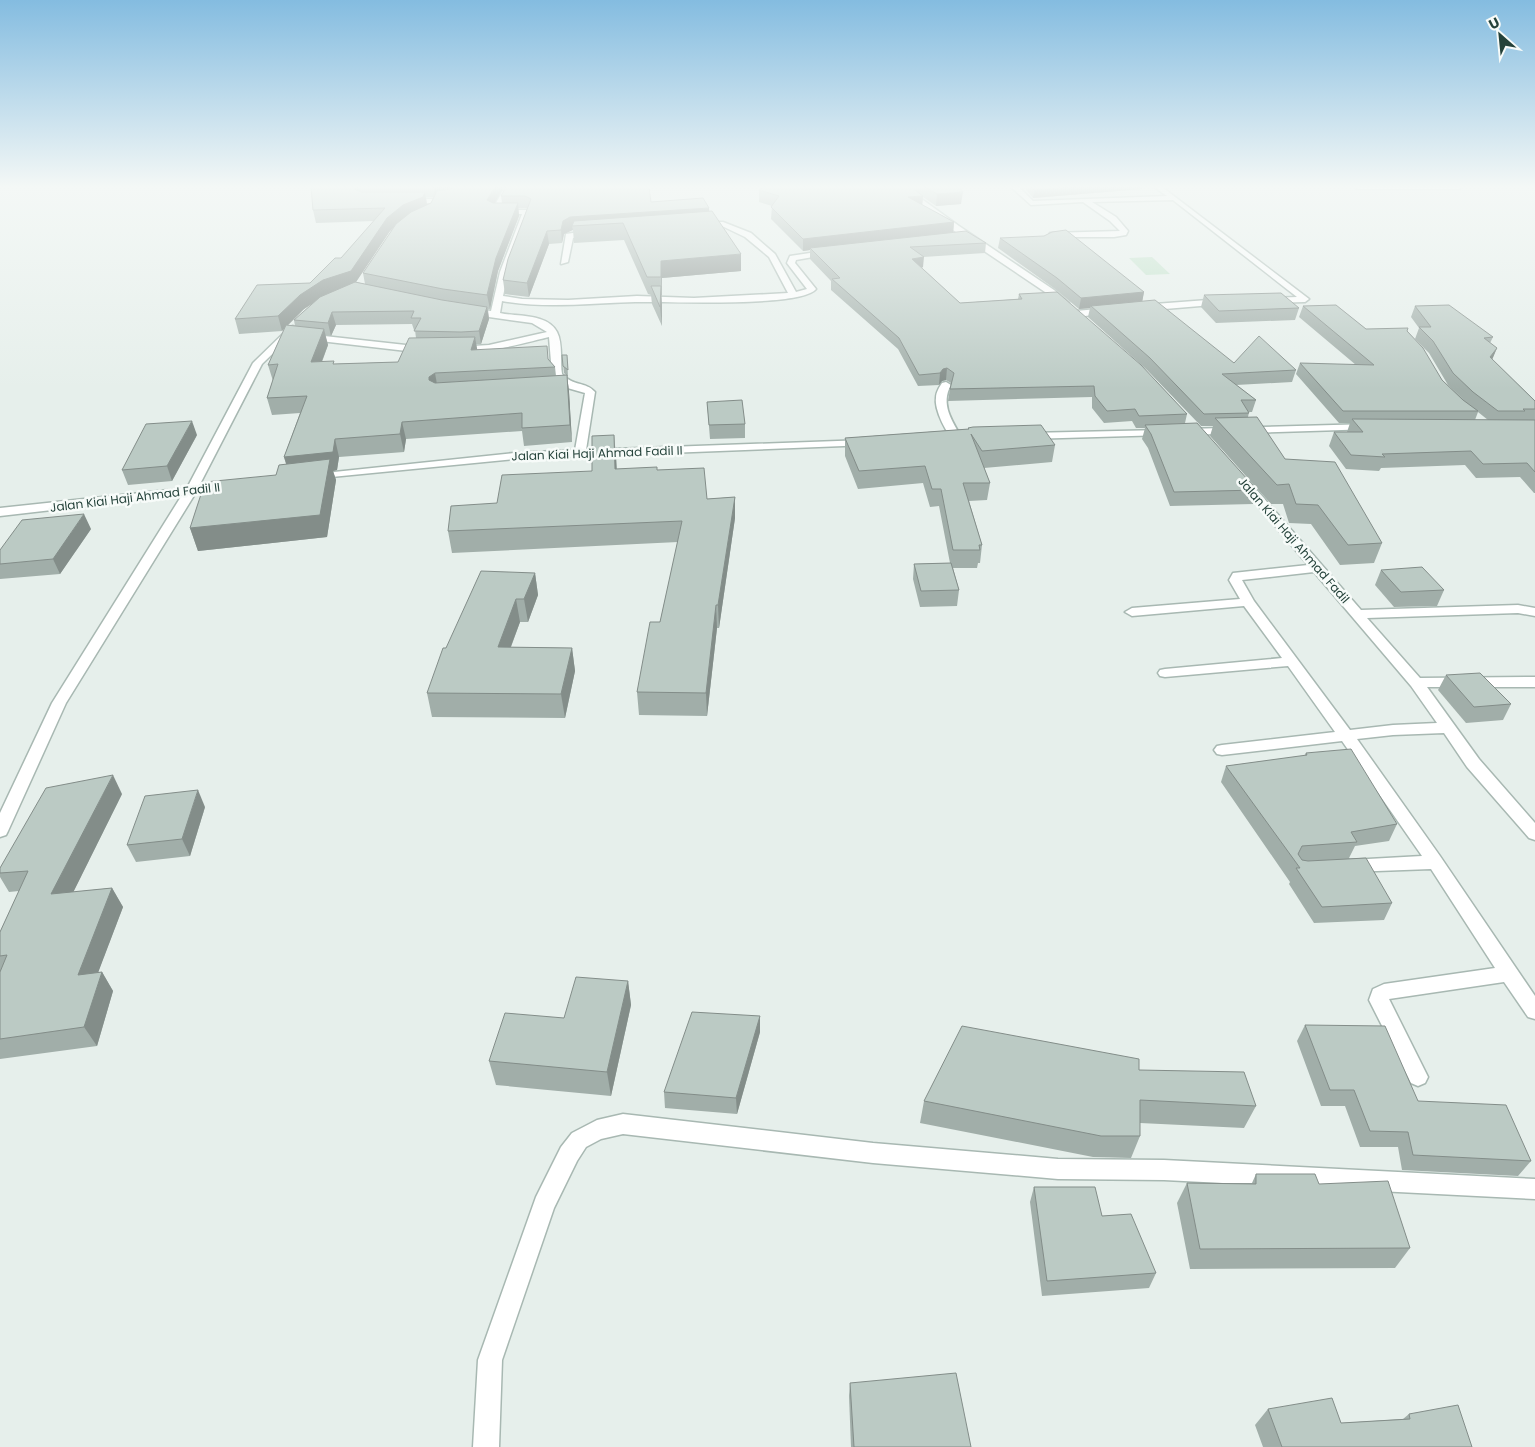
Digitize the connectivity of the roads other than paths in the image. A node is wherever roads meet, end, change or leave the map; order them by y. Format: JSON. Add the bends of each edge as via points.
{"nodes":[{"id":1,"x":511,"y":255,"type":"edge"},
{"id":2,"x":565,"y":255,"type":"edge"},
{"id":3,"x":770,"y":255,"type":"edge"},
{"id":4,"x":810,"y":255,"type":"edge"},
{"id":5,"x":994,"y":255,"type":"edge"},
{"id":6,"x":1248,"y":255,"type":"edge"},
{"id":7,"x":564,"y":262,"type":"dead end"},
{"id":8,"x":794,"y":295,"type":"junction"},
{"id":9,"x":498,"y":298,"type":"junction"},
{"id":10,"x":1256,"y":301,"type":"edge"},
{"id":11,"x":1227,"y":302,"type":"edge"},
{"id":12,"x":1132,"y":309,"type":"edge"},
{"id":13,"x":460,"y":310,"type":"edge"},
{"id":14,"x":1114,"y":311,"type":"edge"},
{"id":15,"x":495,"y":314,"type":"junction"},
{"id":16,"x":1076,"y":314,"type":"junction"},
{"id":17,"x":303,"y":318,"type":"edge"},
{"id":18,"x":1090,"y":326,"type":"edge"},
{"id":19,"x":552,"y":333,"type":"junction"},
{"id":20,"x":287,"y":336,"type":"junction"},
{"id":21,"x":433,"y":350,"type":"edge"},
{"id":22,"x":450,"y":350,"type":"edge"},
{"id":23,"x":946,"y":385,"type":"dead end"},
{"id":24,"x":570,"y":387,"type":"junction"},
{"id":25,"x":551,"y":388,"type":"edge"},
{"id":26,"x":1185,"y":418,"type":"edge"},
{"id":27,"x":1382,"y":427,"type":"edge"},
{"id":28,"x":1198,"y":432,"type":"junction"},
{"id":29,"x":1014,"y":437,"type":"edge"},
{"id":30,"x":957,"y":439,"type":"edge"},
{"id":31,"x":872,"y":442,"type":"edge"},
{"id":32,"x":1207,"y":442,"type":"edge"},
{"id":33,"x":580,"y":452,"type":"junction"},
{"id":34,"x":1236,"y":473,"type":"edge"},
{"id":35,"x":308,"y":478,"type":"edge"},
{"id":36,"x":230,"y":486,"type":"edge"},
{"id":37,"x":191,"y":490,"type":"junction"},
{"id":38,"x":0,"y":512,"type":"edge"},
{"id":39,"x":1318,"y":568,"type":"junction"},
{"id":40,"x":1248,"y":602,"type":"junction"},
{"id":41,"x":1132,"y":612,"type":"dead end"},
{"id":42,"x":1535,"y":612,"type":"edge"},
{"id":43,"x":1358,"y":614,"type":"junction"},
{"id":44,"x":1291,"y":661,"type":"junction"},
{"id":45,"x":1165,"y":673,"type":"dead end"},
{"id":46,"x":1535,"y":682,"type":"edge"},
{"id":47,"x":1416,"y":683,"type":"junction"},
{"id":48,"x":1448,"y":728,"type":"junction"},
{"id":49,"x":1346,"y":735,"type":"junction"},
{"id":50,"x":1222,"y":750,"type":"dead end"},
{"id":51,"x":0,"y":831,"type":"edge"},
{"id":52,"x":1535,"y":834,"type":"edge"},
{"id":53,"x":1435,"y":862,"type":"junction"},
{"id":54,"x":1329,"y":867,"type":"edge"},
{"id":55,"x":1508,"y":974,"type":"junction"},
{"id":56,"x":1535,"y":1011,"type":"edge"},
{"id":57,"x":1418,"y":1077,"type":"dead end"},
{"id":58,"x":1535,"y":1189,"type":"edge"},
{"id":59,"x":486,"y":1447,"type":"edge"}],
"edges":[{"from":1,"to":9,"type":"street"},
{"from":2,"to":7,"type":"street"},
{"from":3,"to":8,"type":"street"},
{"from":4,"to":8,"type":"street","via":[[793,258],[791,263],[812,289]]},
{"from":5,"to":16,"type":"street","via":[[1051,292]]},
{"from":6,"to":10,"type":"street","via":[[1305,299]]},
{"from":8,"to":9,"type":"street","via":[[694,302],[637,299],[568,303]]},
{"from":9,"to":15,"type":"street"},
{"from":11,"to":12,"type":"street"},
{"from":13,"to":15,"type":"street"},
{"from":14,"to":16,"type":"street"},
{"from":15,"to":19,"type":"street","via":[[539,322]]},
{"from":16,"to":18,"type":"street"},
{"from":17,"to":20,"type":"street"},
{"from":19,"to":22,"type":"street","via":[[489,348]]},
{"from":19,"to":24,"type":"street","via":[[557,375]]},
{"from":20,"to":21,"type":"street"},
{"from":20,"to":37,"type":"street","via":[[258,363]]},
{"from":23,"to":30,"type":"street","via":[[940,392],[940,403]]},
{"from":24,"to":25,"type":"street"},
{"from":24,"to":33,"type":"street","via":[[586,388],[590,392]]},
{"from":26,"to":28,"type":"street"},
{"from":27,"to":28,"type":"street"},
{"from":28,"to":29,"type":"street"},
{"from":28,"to":32,"type":"street"},
{"from":31,"to":33,"type":"street","name":"Jalan Kiai Haji Ahmad Fadil II"},
{"from":33,"to":35,"type":"street","name":"Jalan Kiai Haji Ahmad Fadil II"},
{"from":34,"to":39,"type":"street","name":"Jalan Kiai Haji Ahmad Fadil"},
{"from":36,"to":37,"type":"street","name":"Jalan Kiai Haji Ahmad Fadil II"},
{"from":37,"to":38,"type":"street","name":"Jalan Kiai Haji Ahmad Fadil II"},
{"from":37,"to":51,"type":"street","via":[[59,702]]},
{"from":39,"to":40,"type":"street","via":[[1238,576],[1235,583]]},
{"from":39,"to":43,"type":"street","name":"Jalan Kiai Haji Ahmad Fadil"},
{"from":40,"to":41,"type":"street"},
{"from":40,"to":44,"type":"street"},
{"from":42,"to":43,"type":"street","via":[[1518,609]]},
{"from":43,"to":47,"type":"street","name":"Jalan Kiai Haji Ahmad Fadil"},
{"from":44,"to":45,"type":"street"},
{"from":44,"to":49,"type":"street"},
{"from":46,"to":47,"type":"street"},
{"from":47,"to":48,"type":"street","name":"Jalan Kiai Haji Ahmad Fadil"},
{"from":48,"to":49,"type":"street"},
{"from":48,"to":52,"type":"street","name":"Jalan Kiai Haji Ahmad Fadil"},
{"from":49,"to":50,"type":"street"},
{"from":49,"to":53,"type":"street"},
{"from":53,"to":54,"type":"street"},
{"from":53,"to":55,"type":"street"},
{"from":55,"to":56,"type":"street"},
{"from":55,"to":57,"type":"street","via":[[1380,995],[1379,1000]]},
{"from":58,"to":59,"type":"street","via":[[1164,1170],[1058,1169],[873,1153],[623,1124],[597,1130],[579,1140],[544,1205],[496,1342],[490,1360]]}]}
